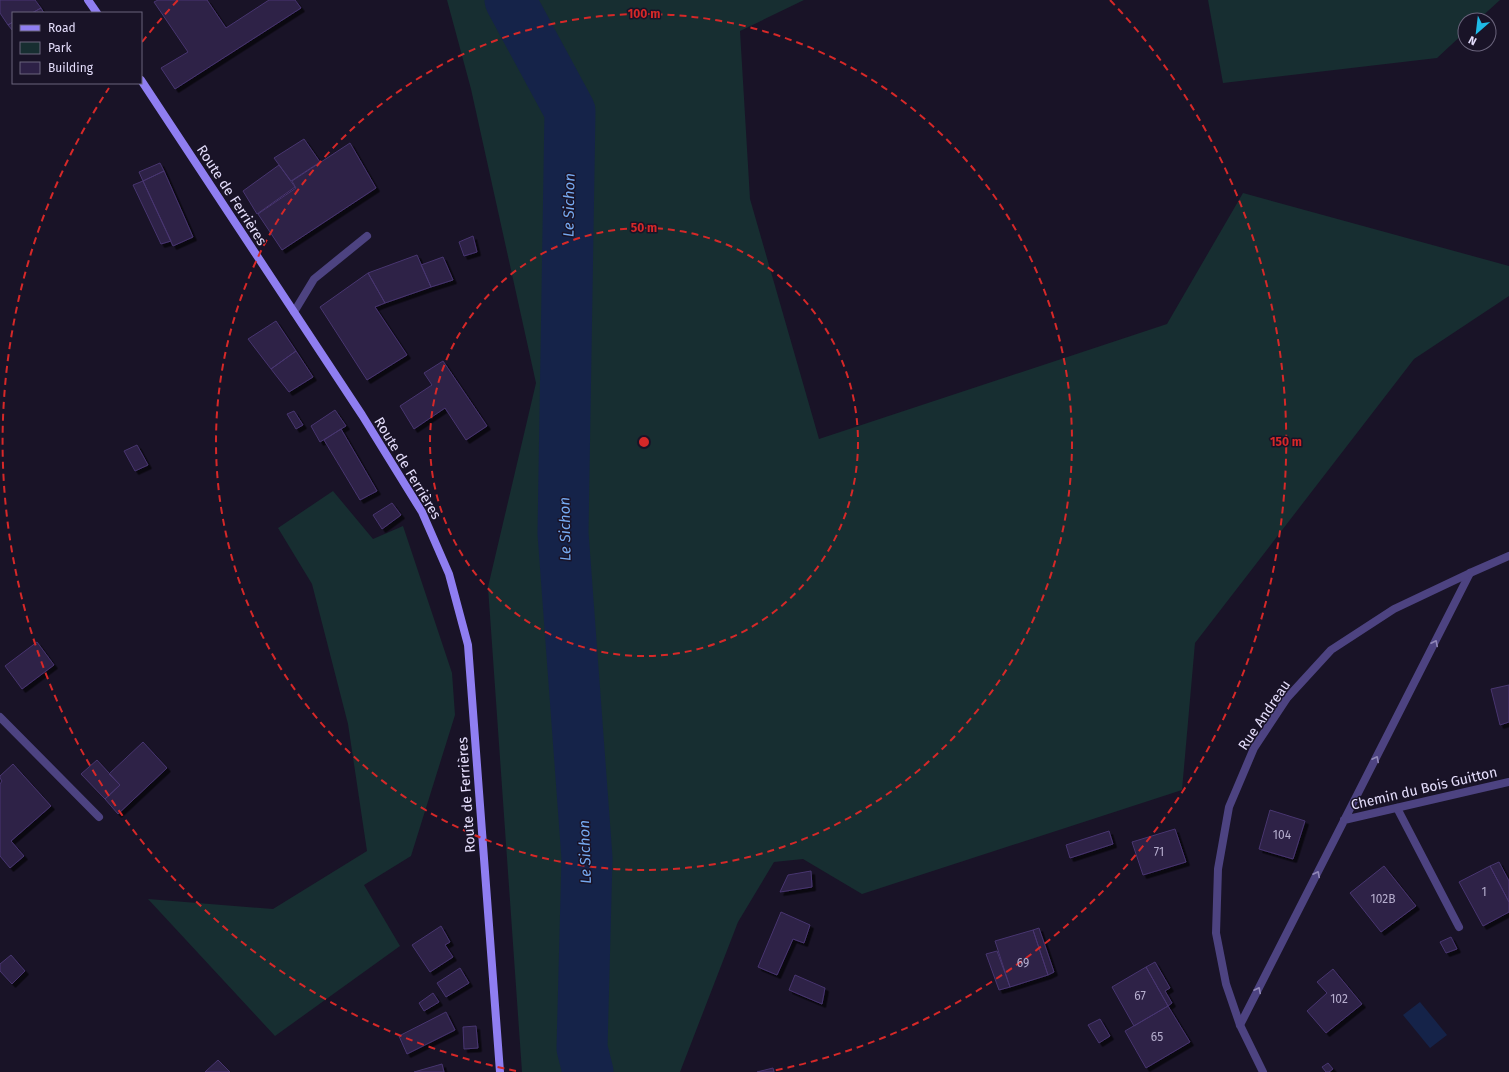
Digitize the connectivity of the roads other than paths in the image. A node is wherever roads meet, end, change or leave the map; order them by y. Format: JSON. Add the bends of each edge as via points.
{"nodes":[{"id":1,"x":88,"y":0,"type":"edge"},
{"id":2,"x":96,"y":12,"type":"edge"},
{"id":3,"x":142,"y":82,"type":"edge"},
{"id":4,"x":367,"y":236,"type":"dead end"},
{"id":5,"x":294,"y":312,"type":"junction"},
{"id":6,"x":1509,"y":556,"type":"edge"},
{"id":7,"x":1470,"y":573,"type":"junction"},
{"id":8,"x":0,"y":717,"type":"edge"},
{"id":9,"x":1509,"y":782,"type":"edge"},
{"id":10,"x":1396,"y":808,"type":"junction"},
{"id":11,"x":99,"y":817,"type":"dead end"},
{"id":12,"x":1344,"y":820,"type":"junction"},
{"id":13,"x":1458,"y":927,"type":"dead end"},
{"id":14,"x":1240,"y":1025,"type":"junction"},
{"id":15,"x":500,"y":1072,"type":"edge"},
{"id":16,"x":1263,"y":1072,"type":"edge"}],
"edges":[{"from":1,"to":2,"type":"main road"},
{"from":3,"to":5,"type":"main road","name":"Route de Ferrières"},
{"from":4,"to":5,"type":"street","via":[[314,279]]},
{"from":5,"to":15,"type":"main road","name":"Route de Ferrières","via":[[362,414],[422,512],[451,581],[468,645]]},
{"from":6,"to":7,"type":"street","name":"Rue Andreau"},
{"from":12,"to":7,"type":"street","one_way":true},
{"from":7,"to":14,"type":"street","name":"Rue Andreau","via":[[1394,609],[1331,650],[1287,698],[1254,748],[1229,807],[1218,869],[1216,932],[1226,984]]},
{"from":8,"to":11,"type":"street"},
{"from":9,"to":10,"type":"street","name":"Chemin du Bois Guitton"},
{"from":10,"to":12,"type":"street","name":"Chemin du Bois Guitton"},
{"from":10,"to":13,"type":"street"},
{"from":14,"to":12,"type":"street","one_way":true},
{"from":14,"to":16,"type":"street","name":"Rue Andreau"}]}
